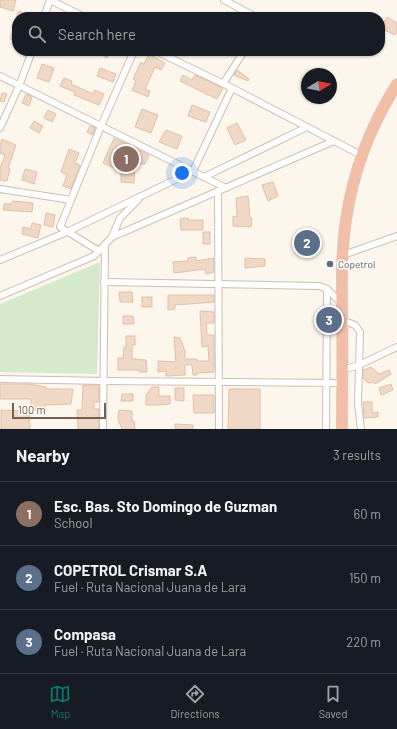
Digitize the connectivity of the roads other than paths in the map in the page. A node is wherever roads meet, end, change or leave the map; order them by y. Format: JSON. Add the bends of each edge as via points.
{"nodes":[{"id":1,"x":224,"y":0,"type":"edge"},
{"id":2,"x":46,"y":12,"type":"edge"},
{"id":3,"x":75,"y":12,"type":"edge"},
{"id":4,"x":247,"y":12,"type":"edge"},
{"id":5,"x":30,"y":56,"type":"edge"},
{"id":6,"x":132,"y":56,"type":"edge"},
{"id":7,"x":166,"y":56,"type":"edge"},
{"id":8,"x":241,"y":56,"type":"edge"},
{"id":9,"x":0,"y":76,"type":"edge"},
{"id":10,"x":223,"y":84,"type":"junction"},
{"id":11,"x":397,"y":84,"type":"edge"},
{"id":12,"x":19,"y":86,"type":"junction"},
{"id":13,"x":232,"y":88,"type":"junction"},
{"id":14,"x":101,"y":126,"type":"junction"},
{"id":15,"x":307,"y":127,"type":"junction"},
{"id":16,"x":0,"y":128,"type":"edge"},
{"id":17,"x":334,"y":141,"type":"junction"},
{"id":18,"x":361,"y":155,"type":"junction"},
{"id":19,"x":193,"y":172,"type":"junction"},
{"id":20,"x":204,"y":176,"type":"junction"},
{"id":21,"x":226,"y":188,"type":"junction"},
{"id":22,"x":0,"y":189,"type":"edge"},
{"id":23,"x":218,"y":191,"type":"junction"},
{"id":24,"x":142,"y":196,"type":"junction"},
{"id":25,"x":72,"y":200,"type":"junction"},
{"id":26,"x":68,"y":232,"type":"junction"},
{"id":27,"x":397,"y":236,"type":"edge"},
{"id":28,"x":112,"y":237,"type":"junction"},
{"id":29,"x":104,"y":245,"type":"junction"},
{"id":30,"x":99,"y":251,"type":"junction"},
{"id":31,"x":343,"y":255,"type":"junction"},
{"id":32,"x":0,"y":260,"type":"edge"},
{"id":33,"x":104,"y":282,"type":"junction"},
{"id":34,"x":219,"y":285,"type":"junction"},
{"id":35,"x":327,"y":288,"type":"junction"},
{"id":36,"x":0,"y":296,"type":"edge"},
{"id":37,"x":342,"y":304,"type":"junction"},
{"id":38,"x":342,"y":320,"type":"junction"},
{"id":39,"x":397,"y":347,"type":"edge"},
{"id":40,"x":359,"y":365,"type":"junction"},
{"id":41,"x":342,"y":370,"type":"junction"},
{"id":42,"x":0,"y":379,"type":"edge"},
{"id":43,"x":104,"y":381,"type":"junction"},
{"id":44,"x":219,"y":382,"type":"junction"},
{"id":45,"x":326,"y":382,"type":"junction"},
{"id":46,"x":342,"y":383,"type":"junction"},
{"id":47,"x":104,"y":429,"type":"edge"},
{"id":48,"x":219,"y":429,"type":"edge"},
{"id":49,"x":326,"y":429,"type":"edge"},
{"id":50,"x":342,"y":429,"type":"edge"},
{"id":51,"x":361,"y":429,"type":"edge"}],
"edges":[{"from":1,"to":4,"type":"street"},
{"from":2,"to":3,"type":"street","via":[[50,0]]},
{"from":5,"to":12,"type":"street"},
{"from":6,"to":14,"type":"street"},
{"from":7,"to":10,"type":"street"},
{"from":8,"to":10,"type":"street"},
{"from":9,"to":12,"type":"street"},
{"from":10,"to":13,"type":"street"},
{"from":11,"to":18,"type":"highway","via":[[377,118]]},
{"from":12,"to":14,"type":"street"},
{"from":12,"to":16,"type":"street"},
{"from":13,"to":15,"type":"street"},
{"from":13,"to":19,"type":"street"},
{"from":14,"to":19,"type":"street"},
{"from":14,"to":25,"type":"street"},
{"from":15,"to":17,"type":"street"},
{"from":15,"to":20,"type":"street"},
{"from":17,"to":18,"type":"street"},
{"from":17,"to":21,"type":"street"},
{"from":18,"to":31,"type":"highway","via":[[346,220]]},
{"from":19,"to":20,"type":"street"},
{"from":19,"to":24,"type":"street"},
{"from":20,"to":21,"type":"street"},
{"from":21,"to":23,"type":"street"},
{"from":22,"to":25,"type":"street"},
{"from":23,"to":28,"type":"street"},
{"from":23,"to":34,"type":"street"},
{"from":24,"to":26,"type":"street"},
{"from":24,"to":28,"type":"street","via":[[120,218]]},
{"from":25,"to":26,"type":"street","via":[[60,227]]},
{"from":26,"to":30,"type":"street"},
{"from":26,"to":32,"type":"street"},
{"from":27,"to":31,"type":"street"},
{"from":28,"to":29,"type":"street"},
{"from":29,"to":30,"type":"street"},
{"from":29,"to":33,"type":"street"},
{"from":30,"to":36,"type":"street","via":[[94,256]]},
{"from":31,"to":37,"type":"highway"},
{"from":33,"to":34,"type":"street"},
{"from":33,"to":43,"type":"street"},
{"from":34,"to":35,"type":"street"},
{"from":34,"to":44,"type":"street"},
{"from":35,"to":37,"type":"street"},
{"from":35,"to":45,"type":"street"},
{"from":37,"to":38,"type":"highway"},
{"from":38,"to":40,"type":"street","via":[[359,329]]},
{"from":38,"to":41,"type":"highway"},
{"from":39,"to":40,"type":"street"},
{"from":40,"to":41,"type":"street"},
{"from":40,"to":51,"type":"street","via":[[358,404]]},
{"from":41,"to":46,"type":"highway"},
{"from":42,"to":43,"type":"street"},
{"from":43,"to":44,"type":"street"},
{"from":43,"to":47,"type":"street"},
{"from":44,"to":45,"type":"street"},
{"from":44,"to":48,"type":"street"},
{"from":45,"to":46,"type":"street"},
{"from":45,"to":49,"type":"street"},
{"from":46,"to":50,"type":"highway"}]}
